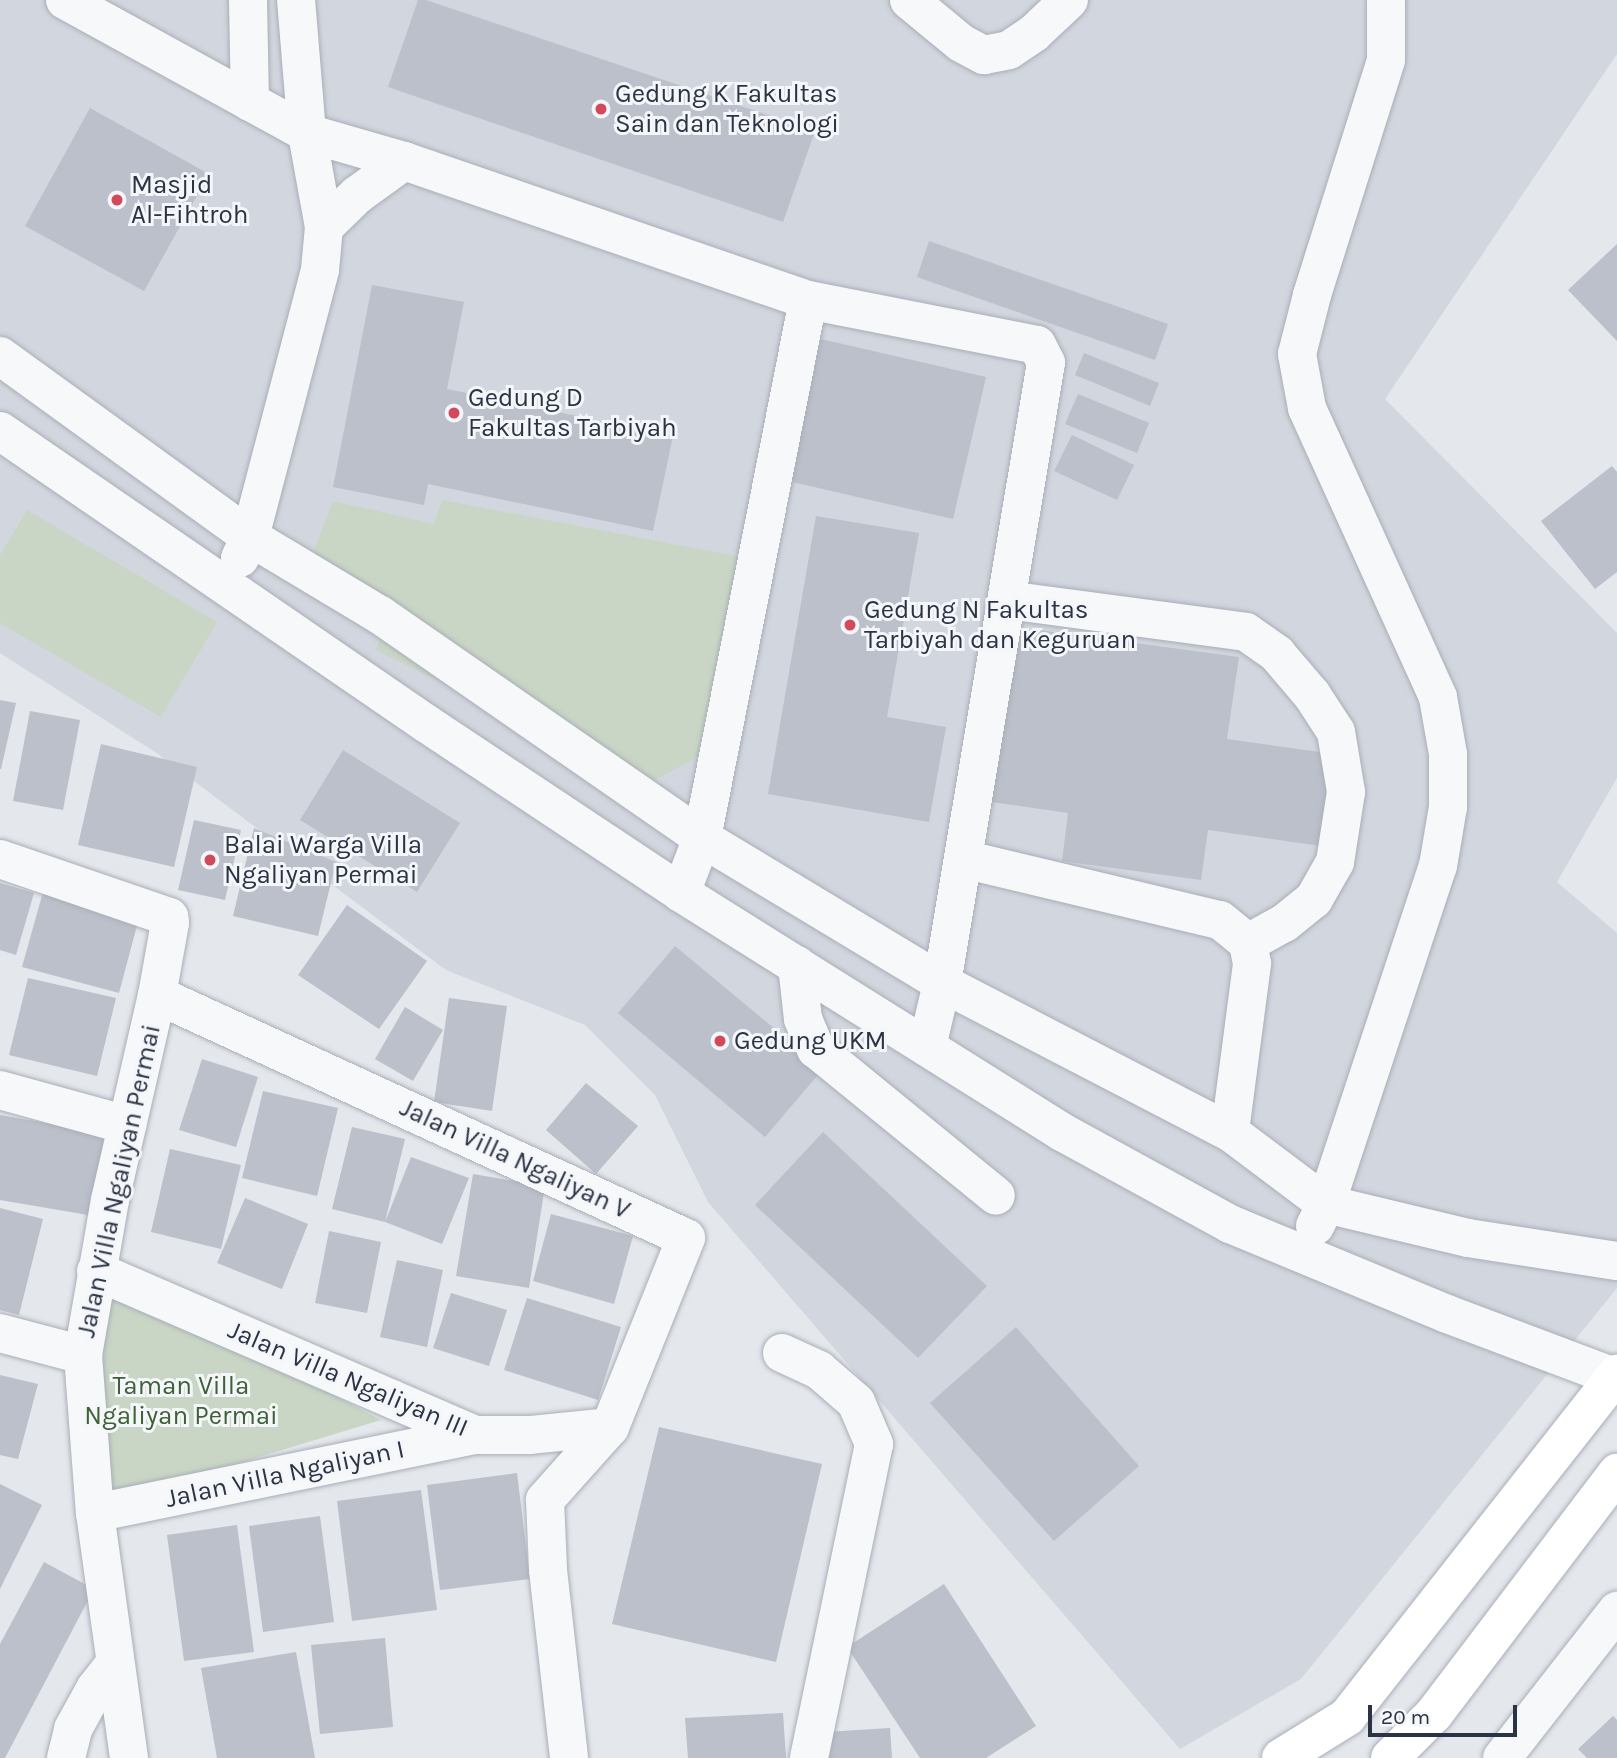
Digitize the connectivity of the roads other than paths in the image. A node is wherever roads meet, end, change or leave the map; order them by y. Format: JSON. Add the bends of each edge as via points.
{"nodes":[{"id":1,"x":65,"y":0,"type":"edge"},
{"id":2,"x":248,"y":0,"type":"edge"},
{"id":3,"x":296,"y":0,"type":"edge"},
{"id":4,"x":909,"y":0,"type":"edge"},
{"id":5,"x":1069,"y":0,"type":"edge"},
{"id":6,"x":1386,"y":0,"type":"edge"},
{"id":7,"x":250,"y":102,"type":"junction"},
{"id":8,"x":307,"y":134,"type":"junction"},
{"id":9,"x":404,"y":161,"type":"junction"},
{"id":10,"x":324,"y":228,"type":"junction"},
{"id":11,"x":808,"y":300,"type":"junction"},
{"id":12,"x":0,"y":356,"type":"edge"},
{"id":13,"x":0,"y":431,"type":"edge"},
{"id":14,"x":250,"y":537,"type":"junction"},
{"id":15,"x":229,"y":586,"type":"junction"},
{"id":16,"x":1007,"y":600,"type":"junction"},
{"id":17,"x":702,"y":838,"type":"junction"},
{"id":18,"x":0,"y":859,"type":"edge"},
{"id":19,"x":963,"y":859,"type":"junction"},
{"id":20,"x":681,"y":893,"type":"junction"},
{"id":21,"x":1248,"y":943,"type":"junction"},
{"id":22,"x":797,"y":965,"type":"junction"},
{"id":23,"x":942,"y":983,"type":"junction"},
{"id":24,"x":157,"y":995,"type":"junction"},
{"id":25,"x":927,"y":1047,"type":"junction"},
{"id":26,"x":0,"y":1090,"type":"edge"},
{"id":27,"x":127,"y":1125,"type":"junction"},
{"id":28,"x":1230,"y":1132,"type":"junction"},
{"id":29,"x":996,"y":1196,"type":"dead end"},
{"id":30,"x":1325,"y":1204,"type":"junction"},
{"id":31,"x":1303,"y":1253,"type":"junction"},
{"id":32,"x":1617,"y":1261,"type":"edge"},
{"id":33,"x":96,"y":1270,"type":"junction"},
{"id":34,"x":0,"y":1333,"type":"edge"},
{"id":35,"x":782,"y":1353,"type":"dead end"},
{"id":36,"x":83,"y":1355,"type":"junction"},
{"id":37,"x":1616,"y":1375,"type":"edge"},
{"id":38,"x":610,"y":1427,"type":"junction"},
{"id":39,"x":475,"y":1435,"type":"junction"},
{"id":40,"x":530,"y":1435,"type":"junction"},
{"id":41,"x":1617,"y":1473,"type":"edge"},
{"id":42,"x":545,"y":1500,"type":"junction"},
{"id":43,"x":95,"y":1513,"type":"junction"},
{"id":44,"x":1617,"y":1611,"type":"edge"},
{"id":45,"x":114,"y":1665,"type":"junction"},
{"id":46,"x":66,"y":1758,"type":"edge"},
{"id":47,"x":129,"y":1758,"type":"edge"},
{"id":48,"x":569,"y":1758,"type":"edge"},
{"id":49,"x":809,"y":1758,"type":"edge"},
{"id":50,"x":1282,"y":1758,"type":"edge"},
{"id":51,"x":1390,"y":1758,"type":"edge"},
{"id":52,"x":1502,"y":1758,"type":"edge"}],
"edges":[{"from":1,"to":7,"type":"street"},
{"from":2,"to":7,"type":"street"},
{"from":3,"to":8,"type":"street"},
{"from":4,"to":5,"type":"street","via":[[961,43],[984,55],[1009,50]]},
{"from":6,"to":30,"type":"street","via":[[1386,60],[1311,295],[1297,354],[1307,408],[1438,698],[1448,754],[1448,807],[1438,866]]},
{"from":7,"to":8,"type":"street"},
{"from":8,"to":9,"type":"street"},
{"from":8,"to":10,"type":"street"},
{"from":9,"to":10,"type":"street","via":[[357,195]]},
{"from":9,"to":11,"type":"street"},
{"from":10,"to":14,"type":"street","via":[[320,270]]},
{"from":11,"to":16,"type":"street","via":[[1037,345],[1046,363]]},
{"from":11,"to":17,"type":"street"},
{"from":12,"to":14,"type":"street"},
{"from":13,"to":15,"type":"street"},
{"from":14,"to":15,"type":"street"},
{"from":14,"to":17,"type":"street","via":[[380,615]]},
{"from":15,"to":20,"type":"street"},
{"from":16,"to":19,"type":"street"},
{"from":16,"to":21,"type":"street","via":[[1246,632],[1277,654],[1312,695],[1336,732],[1346,792],[1335,862],[1314,900]]},
{"from":17,"to":20,"type":"street"},
{"from":17,"to":23,"type":"street"},
{"from":18,"to":24,"type":"street","name":"Jalan Villa Ngaliyan Permai","via":[[169,917]]},
{"from":19,"to":21,"type":"street","via":[[1220,920]]},
{"from":19,"to":23,"type":"street"},
{"from":20,"to":22,"type":"street"},
{"from":21,"to":28,"type":"street","via":[[1252,964]]},
{"from":22,"to":25,"type":"street"},
{"from":22,"to":29,"type":"street","via":[[803,1019],[816,1049]]},
{"from":23,"to":25,"type":"street"},
{"from":23,"to":28,"type":"street"},
{"from":24,"to":27,"type":"street","name":"Jalan Villa Ngaliyan Permai"},
{"from":24,"to":38,"type":"street","name":"Jalan Villa Ngaliyan V","via":[[686,1238]]},
{"from":25,"to":31,"type":"street","via":[[1062,1132],[1230,1224]]},
{"from":26,"to":27,"type":"street"},
{"from":27,"to":33,"type":"street","name":"Jalan Villa Ngaliyan Permai"},
{"from":28,"to":30,"type":"street"},
{"from":30,"to":31,"type":"street"},
{"from":30,"to":32,"type":"street","via":[[1468,1238]]},
{"from":31,"to":37,"type":"street","via":[[1447,1314]]},
{"from":33,"to":36,"type":"street","name":"Jalan Villa Ngaliyan Permai"},
{"from":33,"to":39,"type":"street","name":"Jalan Villa Ngaliyan III"},
{"from":34,"to":36,"type":"street"},
{"from":35,"to":49,"type":"street","via":[[819,1370],[856,1402],[874,1444]]},
{"from":36,"to":43,"type":"street","name":"Jalan Villa Ngaliyan Permai"},
{"from":37,"to":50,"type":"main road","via":[[1347,1717]]},
{"from":38,"to":40,"type":"street","name":"Jalan Villa Ngaliyan III"},
{"from":38,"to":42,"type":"street"},
{"from":39,"to":40,"type":"street","name":"Jalan Villa Ngaliyan III"},
{"from":39,"to":43,"type":"street","name":"Jalan Villa Ngaliyan I"},
{"from":40,"to":42,"type":"street"},
{"from":41,"to":51,"type":"main road","via":[[1434,1714]]},
{"from":42,"to":48,"type":"street"},
{"from":43,"to":45,"type":"street","name":"Jalan Villa Ngaliyan Permai"},
{"from":44,"to":52,"type":"street"},
{"from":45,"to":46,"type":"street","via":[[73,1729]]},
{"from":45,"to":47,"type":"street","name":"Jalan Villa Ngaliyan Permai"}]}
